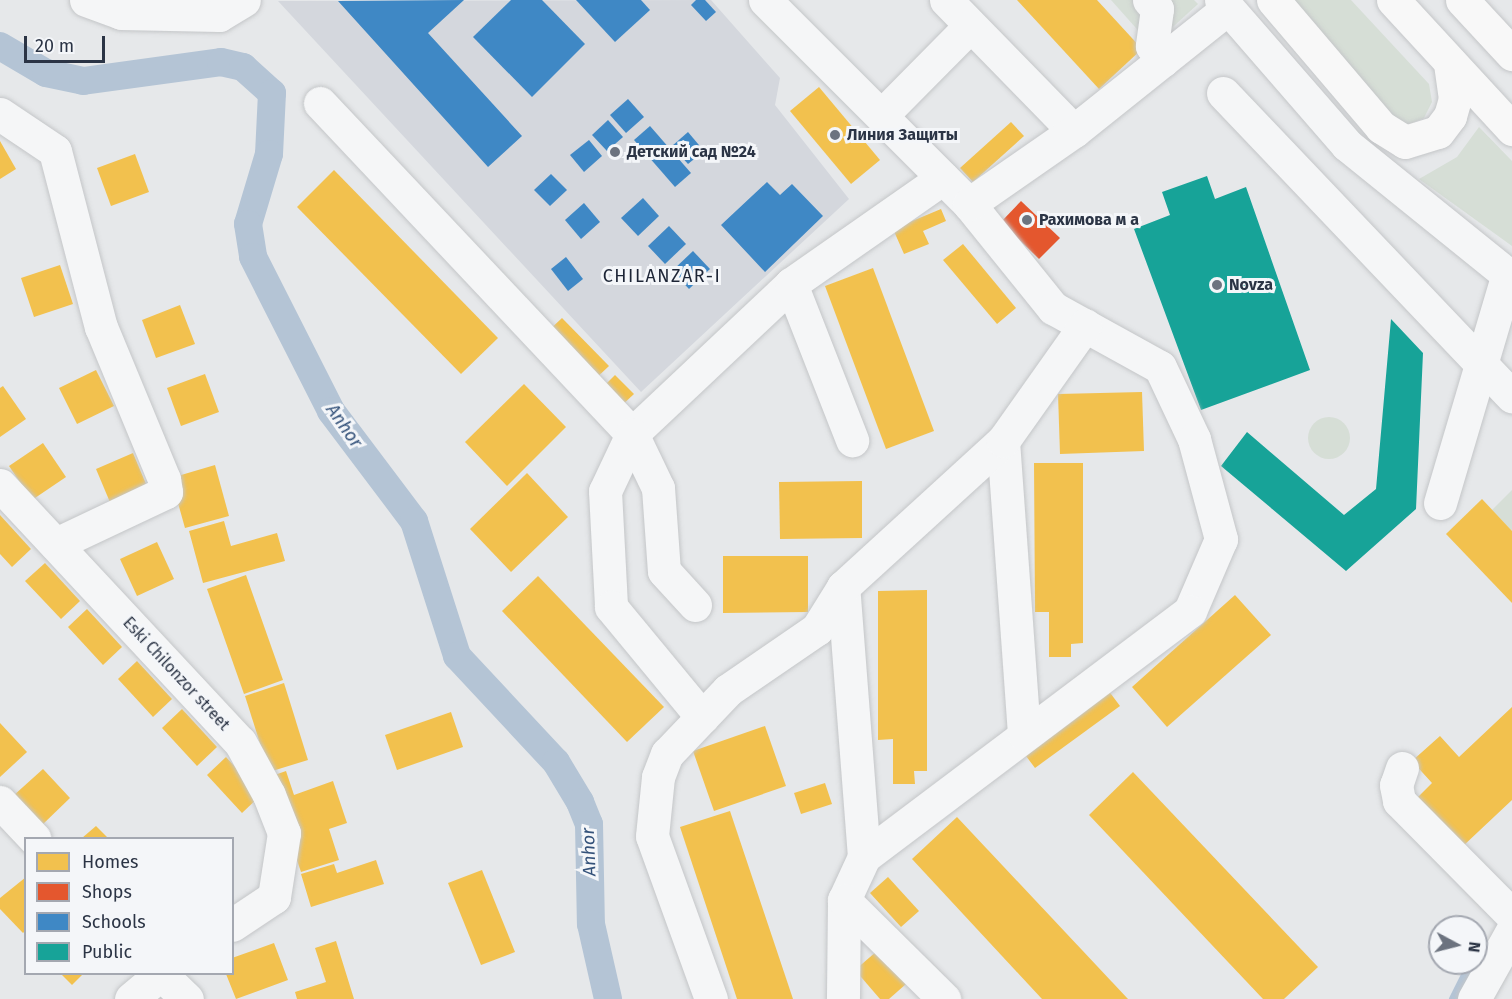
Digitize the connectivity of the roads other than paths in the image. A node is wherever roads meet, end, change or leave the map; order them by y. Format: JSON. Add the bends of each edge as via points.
{"nodes":[{"id":1,"x":86,"y":0,"type":"edge"},
{"id":2,"x":243,"y":0,"type":"edge"},
{"id":3,"x":765,"y":0,"type":"edge"},
{"id":4,"x":946,"y":0,"type":"edge"},
{"id":5,"x":1149,"y":0,"type":"edge"},
{"id":6,"x":1273,"y":0,"type":"edge"},
{"id":7,"x":1393,"y":0,"type":"edge"},
{"id":8,"x":1462,"y":0,"type":"edge"},
{"id":9,"x":1224,"y":4,"type":"edge"},
{"id":10,"x":970,"y":26,"type":"junction"},
{"id":11,"x":1500,"y":32,"type":"edge"},
{"id":12,"x":1512,"y":54,"type":"edge"},
{"id":13,"x":1162,"y":60,"type":"junction"},
{"id":14,"x":1450,"y":62,"type":"junction"},
{"id":15,"x":1223,"y":93,"type":"dead end"},
{"id":16,"x":320,"y":103,"type":"dead end"},
{"id":17,"x":0,"y":114,"type":"edge"},
{"id":18,"x":882,"y":115,"type":"junction"},
{"id":19,"x":1512,"y":129,"type":"edge"},
{"id":20,"x":1074,"y":131,"type":"junction"},
{"id":21,"x":942,"y":178,"type":"junction"},
{"id":22,"x":969,"y":204,"type":"junction"},
{"id":23,"x":1510,"y":276,"type":"edge"},
{"id":24,"x":791,"y":285,"type":"junction"},
{"id":25,"x":1085,"y":325,"type":"junction"},
{"id":26,"x":1480,"y":366,"type":"junction"},
{"id":27,"x":1512,"y":396,"type":"edge"},
{"id":28,"x":632,"y":434,"type":"junction"},
{"id":29,"x":852,"y":440,"type":"dead end"},
{"id":30,"x":1003,"y":441,"type":"junction"},
{"id":31,"x":0,"y":484,"type":"edge"},
{"id":32,"x":1440,"y":503,"type":"dead end"},
{"id":33,"x":56,"y":544,"type":"junction"},
{"id":34,"x":843,"y":587,"type":"junction"},
{"id":35,"x":695,"y":605,"type":"dead end"},
{"id":36,"x":702,"y":717,"type":"junction"},
{"id":37,"x":1024,"y":734,"type":"junction"},
{"id":38,"x":1402,"y":768,"type":"dead end"},
{"id":39,"x":0,"y":802,"type":"edge"},
{"id":40,"x":33,"y":837,"type":"edge"},
{"id":41,"x":864,"y":857,"type":"junction"},
{"id":42,"x":1506,"y":897,"type":"edge"},
{"id":43,"x":844,"y":900,"type":"junction"},
{"id":44,"x":234,"y":924,"type":"edge"},
{"id":45,"x":1512,"y":931,"type":"edge"},
{"id":46,"x":160,"y":975,"type":"edge"},
{"id":47,"x":162,"y":975,"type":"edge"},
{"id":48,"x":131,"y":999,"type":"edge"},
{"id":49,"x":187,"y":999,"type":"edge"},
{"id":50,"x":711,"y":999,"type":"edge"},
{"id":51,"x":843,"y":999,"type":"edge"},
{"id":52,"x":944,"y":999,"type":"edge"},
{"id":53,"x":1474,"y":999,"type":"edge"}],
"edges":[{"from":1,"to":2,"type":"street","via":[[121,13],[219,15]]},
{"from":3,"to":18,"type":"street"},
{"from":4,"to":10,"type":"street"},
{"from":5,"to":13,"type":"street","via":[[1156,9],[1152,46]]},
{"from":6,"to":14,"type":"main road","via":[[1381,127],[1405,142],[1438,132],[1450,116],[1455,99]]},
{"from":7,"to":14,"type":"main road"},
{"from":8,"to":11,"type":"main road"},
{"from":9,"to":13,"type":"street"},
{"from":9,"to":23,"type":"street","via":[[1347,145]]},
{"from":10,"to":18,"type":"street"},
{"from":10,"to":20,"type":"street"},
{"from":11,"to":12,"type":"main road"},
{"from":13,"to":20,"type":"street"},
{"from":14,"to":19,"type":"main road"},
{"from":15,"to":26,"type":"street"},
{"from":16,"to":28,"type":"street"},
{"from":17,"to":33,"type":"street","via":[[55,150],[100,327],[164,479],[165,492]]},
{"from":18,"to":21,"type":"street"},
{"from":20,"to":22,"type":"street"},
{"from":21,"to":22,"type":"street"},
{"from":21,"to":24,"type":"street"},
{"from":22,"to":25,"type":"street","via":[[1053,308]]},
{"from":23,"to":26,"type":"street"},
{"from":24,"to":28,"type":"street"},
{"from":24,"to":29,"type":"street"},
{"from":25,"to":30,"type":"street"},
{"from":25,"to":37,"type":"street","via":[[1160,367],[1170,381],[1216,505],[1221,539],[1190,611]]},
{"from":26,"to":27,"type":"street"},
{"from":26,"to":32,"type":"street"},
{"from":28,"to":35,"type":"street","via":[[658,488],[664,571]]},
{"from":28,"to":36,"type":"street","via":[[605,491],[611,608]]},
{"from":30,"to":34,"type":"street"},
{"from":30,"to":37,"type":"street"},
{"from":31,"to":33,"type":"street"},
{"from":33,"to":44,"type":"street","via":[[240,742],[269,795],[284,833],[274,897]]},
{"from":34,"to":36,"type":"street","via":[[817,628],[728,690]]},
{"from":34,"to":41,"type":"street"},
{"from":36,"to":50,"type":"street","via":[[667,754],[653,802],[652,832]]},
{"from":37,"to":41,"type":"street"},
{"from":38,"to":42,"type":"street","via":[[1396,785],[1399,801]]},
{"from":39,"to":40,"type":"street"},
{"from":41,"to":43,"type":"street"},
{"from":43,"to":51,"type":"street"},
{"from":43,"to":52,"type":"street"},
{"from":45,"to":53,"type":"street"},
{"from":46,"to":48,"type":"street"},
{"from":47,"to":49,"type":"street"}]}
